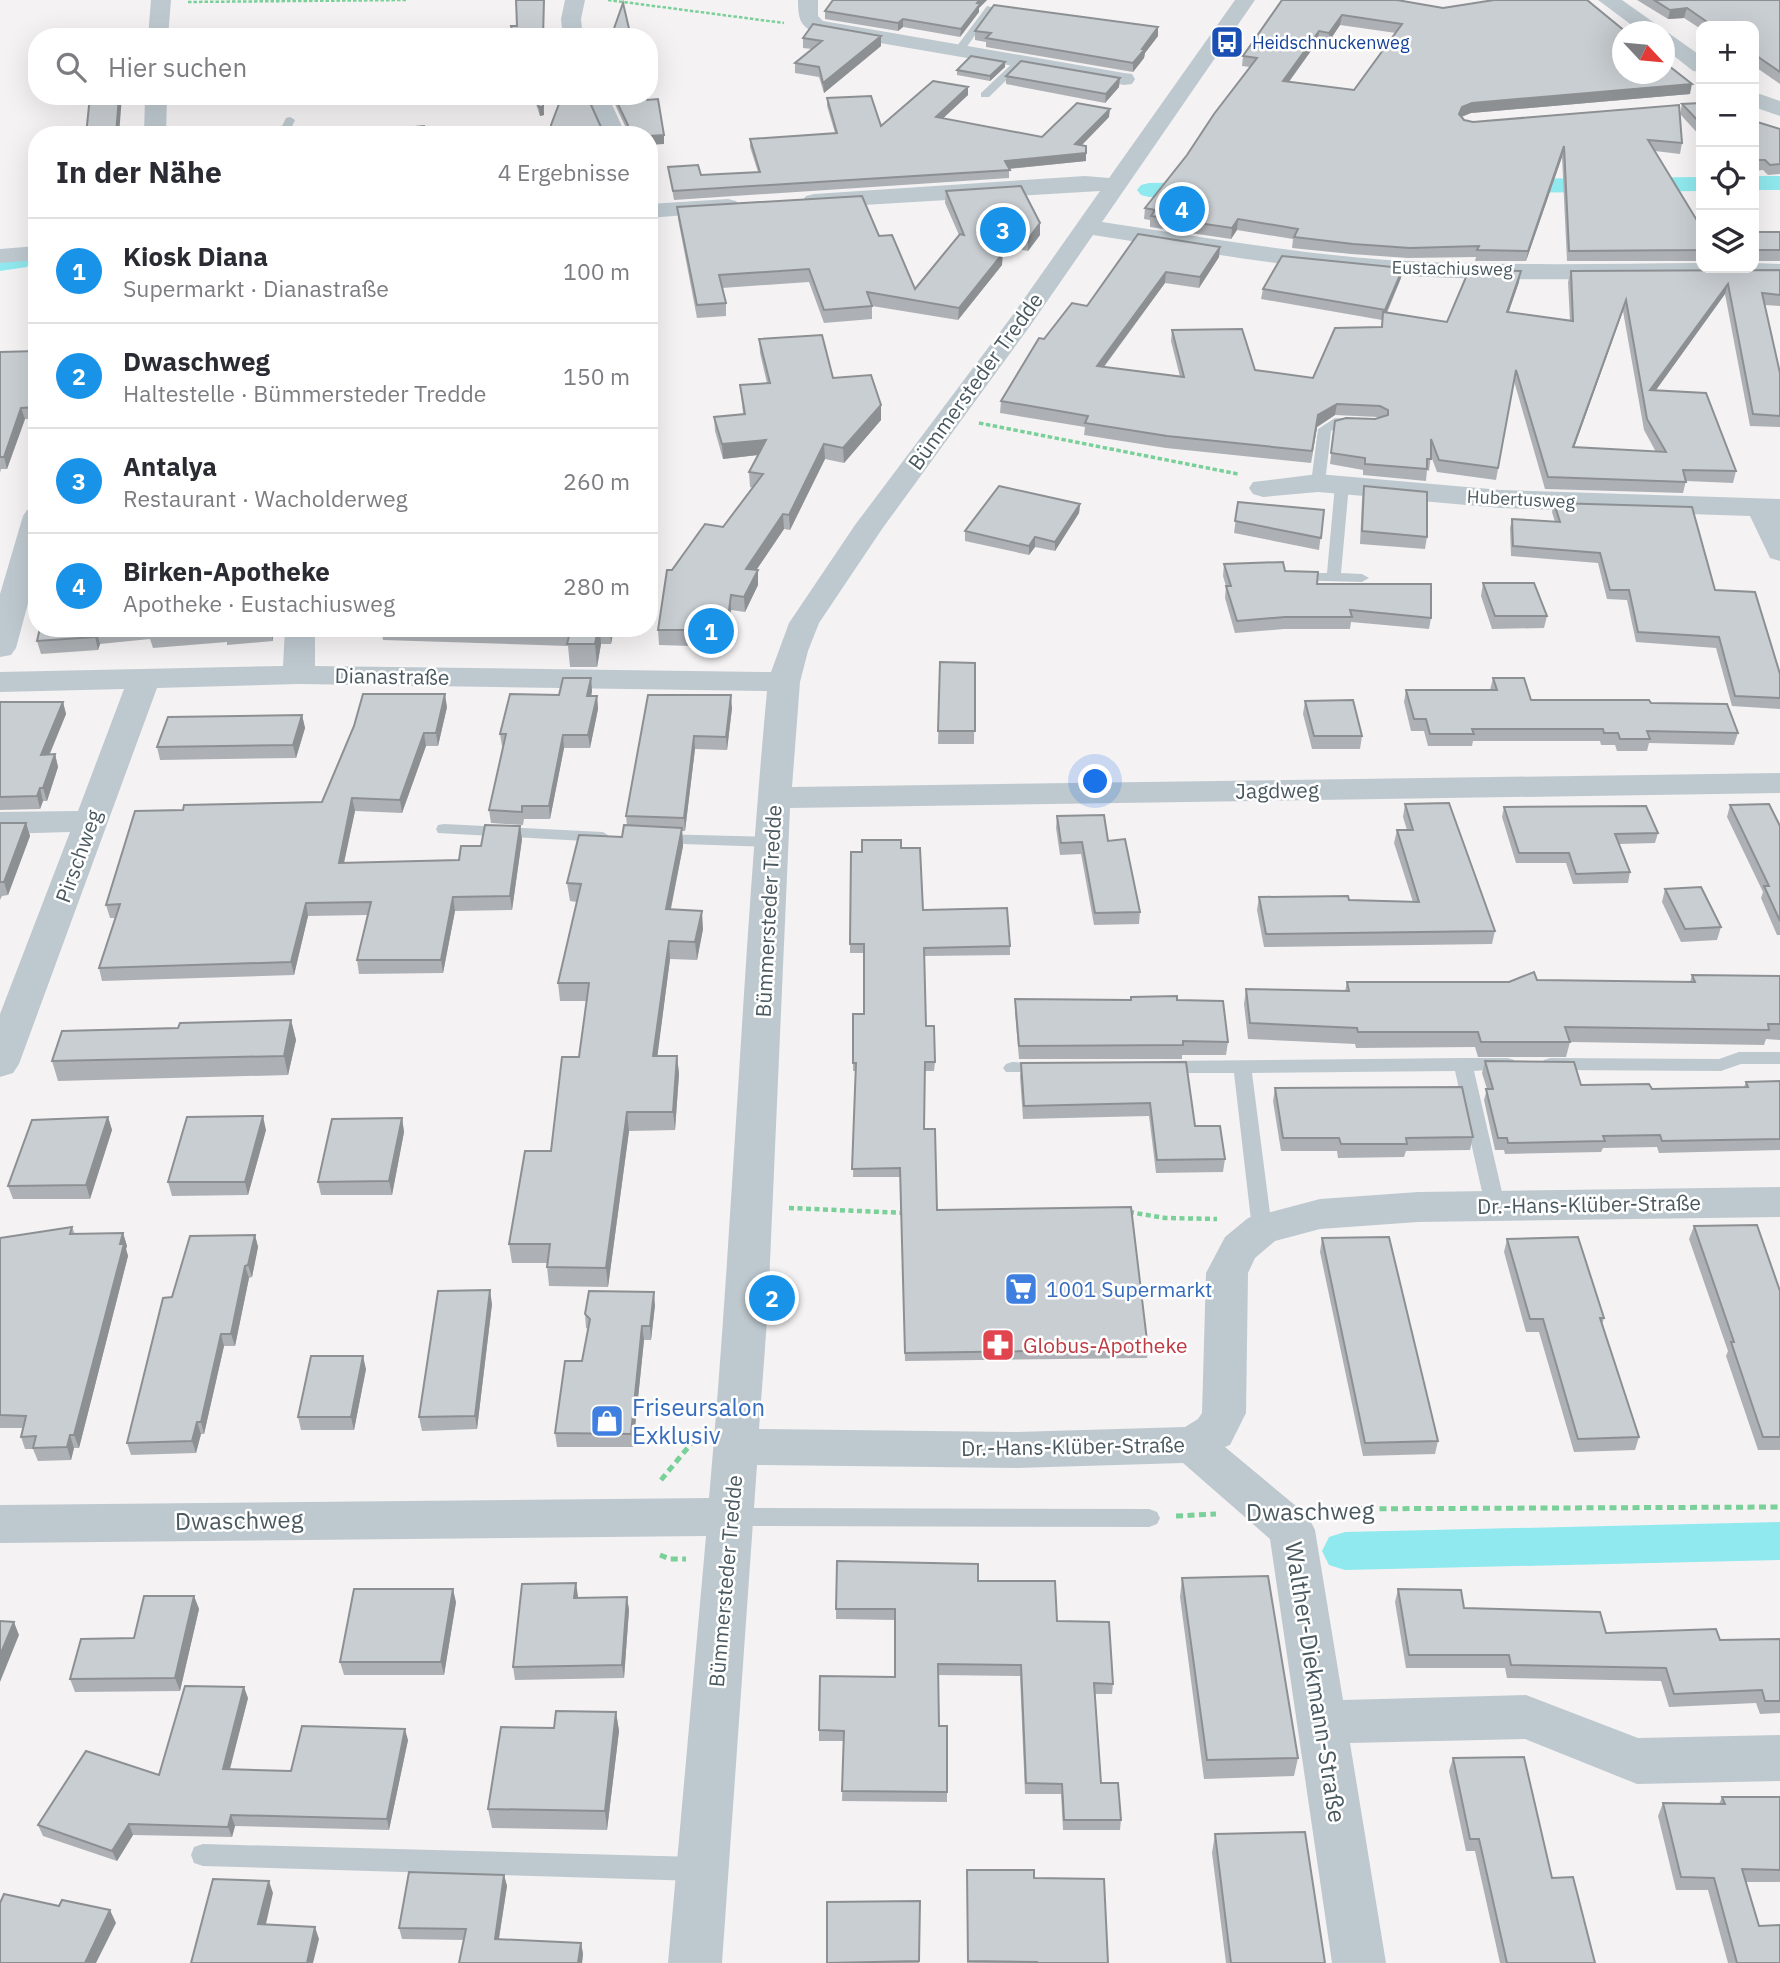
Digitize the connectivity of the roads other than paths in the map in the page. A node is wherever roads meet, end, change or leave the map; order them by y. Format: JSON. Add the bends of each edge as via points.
{"nodes":[{"id":1,"x":575,"y":0,"type":"edge"},
{"id":2,"x":808,"y":0,"type":"edge"},
{"id":3,"x":1245,"y":0,"type":"edge"},
{"id":4,"x":1608,"y":0,"type":"edge"},
{"id":5,"x":160,"y":1,"type":"edge"},
{"id":6,"x":990,"y":8,"type":"edge"},
{"id":7,"x":1640,"y":21,"type":"edge"},
{"id":8,"x":158,"y":28,"type":"edge"},
{"id":9,"x":572,"y":28,"type":"edge"},
{"id":10,"x":1675,"y":46,"type":"edge"},
{"id":11,"x":959,"y":50,"type":"junction"},
{"id":12,"x":1022,"y":60,"type":"junction"},
{"id":13,"x":1696,"y":62,"type":"edge"},
{"id":14,"x":1124,"y":79,"type":"edge"},
{"id":15,"x":985,"y":95,"type":"dead end"},
{"id":16,"x":1759,"y":101,"type":"edge"},
{"id":17,"x":156,"y":105,"type":"edge"},
{"id":18,"x":601,"y":105,"type":"edge"},
{"id":19,"x":1780,"y":109,"type":"edge"},
{"id":20,"x":290,"y":120,"type":"dead end"},
{"id":21,"x":155,"y":126,"type":"edge"},
{"id":22,"x":288,"y":126,"type":"edge"},
{"id":23,"x":611,"y":126,"type":"edge"},
{"id":24,"x":1113,"y":185,"type":"junction"},
{"id":25,"x":794,"y":202,"type":"edge"},
{"id":26,"x":748,"y":205,"type":"edge"},
{"id":27,"x":658,"y":210,"type":"edge"},
{"id":28,"x":1085,"y":227,"type":"junction"},
{"id":29,"x":28,"y":254,"type":"edge"},
{"id":30,"x":0,"y":256,"type":"edge"},
{"id":31,"x":1780,"y":271,"type":"edge"},
{"id":32,"x":1367,"y":423,"type":"edge"},
{"id":33,"x":1330,"y":484,"type":"junction"},
{"id":34,"x":1263,"y":488,"type":"road end"},
{"id":35,"x":1770,"y":508,"type":"edge"},
{"id":36,"x":28,"y":548,"type":"edge"},
{"id":37,"x":1780,"y":552,"type":"edge"},
{"id":38,"x":1334,"y":576,"type":"junction"},
{"id":39,"x":1289,"y":577,"type":"edge"},
{"id":40,"x":1362,"y":578,"type":"dead end"},
{"id":41,"x":300,"y":637,"type":"edge"},
{"id":42,"x":0,"y":648,"type":"edge"},
{"id":43,"x":299,"y":675,"type":"junction"},
{"id":44,"x":144,"y":678,"type":"junction"},
{"id":45,"x":784,"y":681,"type":"junction"},
{"id":46,"x":0,"y":682,"type":"edge"},
{"id":47,"x":1780,"y":783,"type":"edge"},
{"id":48,"x":774,"y":798,"type":"junction"},
{"id":49,"x":90,"y":821,"type":"junction"},
{"id":50,"x":0,"y":823,"type":"edge"},
{"id":51,"x":444,"y":830,"type":"dead end"},
{"id":52,"x":621,"y":838,"type":"edge"},
{"id":53,"x":649,"y":838,"type":"edge"},
{"id":54,"x":771,"y":842,"type":"junction"},
{"id":55,"x":4,"y":1044,"type":"edge"},
{"id":56,"x":1780,"y":1058,"type":"edge"},
{"id":57,"x":1463,"y":1064,"type":"junction"},
{"id":58,"x":1242,"y":1066,"type":"junction"},
{"id":59,"x":1147,"y":1067,"type":"edge"},
{"id":60,"x":1012,"y":1068,"type":"dead end"},
{"id":61,"x":1066,"y":1068,"type":"edge"},
{"id":62,"x":1780,"y":1202,"type":"edge"},
{"id":63,"x":1495,"y":1205,"type":"junction"},
{"id":64,"x":1262,"y":1229,"type":"junction"},
{"id":65,"x":737,"y":1427,"type":"junction"},
{"id":66,"x":1192,"y":1445,"type":"junction"},
{"id":67,"x":729,"y":1517,"type":"junction"},
{"id":68,"x":1149,"y":1518,"type":"road end"},
{"id":69,"x":0,"y":1524,"type":"edge"},
{"id":70,"x":1323,"y":1722,"type":"junction"},
{"id":71,"x":1780,"y":1759,"type":"edge"},
{"id":72,"x":204,"y":1855,"type":"dead end"},
{"id":73,"x":702,"y":1869,"type":"junction"},
{"id":74,"x":695,"y":1963,"type":"edge"},
{"id":75,"x":1359,"y":1963,"type":"edge"}],
"edges":[{"from":1,"to":9,"type":"street"},
{"from":2,"to":11,"type":"street","via":[[811,22],[834,30]]},
{"from":3,"to":24,"type":"street","name":"Bümmersteder Tredde"},
{"from":4,"to":7,"type":"street"},
{"from":5,"to":8,"type":"street"},
{"from":6,"to":11,"type":"lane"},
{"from":10,"to":13,"type":"street"},
{"from":11,"to":12,"type":"street"},
{"from":12,"to":14,"type":"street"},
{"from":12,"to":15,"type":"lane"},
{"from":16,"to":19,"type":"street"},
{"from":17,"to":21,"type":"street"},
{"from":18,"to":23,"type":"street"},
{"from":20,"to":22,"type":"lane"},
{"from":24,"to":25,"type":"street"},
{"from":24,"to":28,"type":"street","name":"Bümmersteder Tredde"},
{"from":26,"to":27,"type":"street"},
{"from":28,"to":31,"type":"street","name":"Eustachiusweg","via":[[1387,267]]},
{"from":28,"to":45,"type":"street","name":"Bümmersteder Tredde","via":[[804,622]]},
{"from":29,"to":30,"type":"street"},
{"from":32,"to":33,"type":"lane","via":[[1335,422],[1325,429]]},
{"from":33,"to":34,"type":"street","name":"Hubertusweg"},
{"from":33,"to":35,"type":"street","name":"Hubertusweg","via":[[1501,499]]},
{"from":33,"to":38,"type":"lane"},
{"from":35,"to":37,"type":"street"},
{"from":36,"to":42,"type":"street"},
{"from":38,"to":39,"type":"lane"},
{"from":38,"to":40,"type":"lane"},
{"from":41,"to":43,"type":"street"},
{"from":43,"to":44,"type":"street","name":"Dianastraße"},
{"from":43,"to":45,"type":"street","name":"Dianastraße"},
{"from":44,"to":46,"type":"street","name":"Dianastraße"},
{"from":44,"to":49,"type":"street","name":"Pirschweg"},
{"from":45,"to":48,"type":"street","name":"Bümmersteder Tredde"},
{"from":47,"to":48,"type":"street","name":"Jagdweg"},
{"from":48,"to":54,"type":"street","name":"Bümmersteder Tredde"},
{"from":49,"to":50,"type":"street"},
{"from":49,"to":55,"type":"street","name":"Pirschweg"},
{"from":51,"to":52,"type":"lane"},
{"from":53,"to":54,"type":"lane"},
{"from":54,"to":65,"type":"street","name":"Bümmersteder Tredde"},
{"from":56,"to":57,"type":"lane","via":[[1738,1058],[1721,1065]]},
{"from":57,"to":58,"type":"lane"},
{"from":57,"to":63,"type":"lane"},
{"from":58,"to":59,"type":"lane"},
{"from":58,"to":64,"type":"lane"},
{"from":60,"to":61,"type":"lane"},
{"from":62,"to":63,"type":"street","name":"Dr.-Hans-Klüber-Straße"},
{"from":63,"to":64,"type":"street","name":"Dr.-Hans-Klüber-Straße","via":[[1320,1214]]},
{"from":64,"to":66,"type":"street","name":"Dr.-Hans-Klüber-Straße","via":[[1240,1248],[1227,1273],[1224,1413],[1214,1432]]},
{"from":65,"to":66,"type":"street","name":"Dr.-Hans-Klüber-Straße","via":[[1016,1450]]},
{"from":65,"to":67,"type":"street","name":"Bümmersteder Tredde"},
{"from":66,"to":70,"type":"street","name":"Walther-Diekmann-Straße","via":[[1292,1530]]},
{"from":67,"to":68,"type":"lane","name":"Dwaschweg"},
{"from":67,"to":69,"type":"street","name":"Dwaschweg"},
{"from":67,"to":73,"type":"street","name":"Bümmersteder Tredde"},
{"from":70,"to":71,"type":"street","via":[[1526,1717],[1637,1761]]},
{"from":70,"to":75,"type":"street","name":"Walther-Diekmann-Straße"},
{"from":72,"to":73,"type":"lane"},
{"from":73,"to":74,"type":"street","name":"Bümmersteder Tredde"}]}
